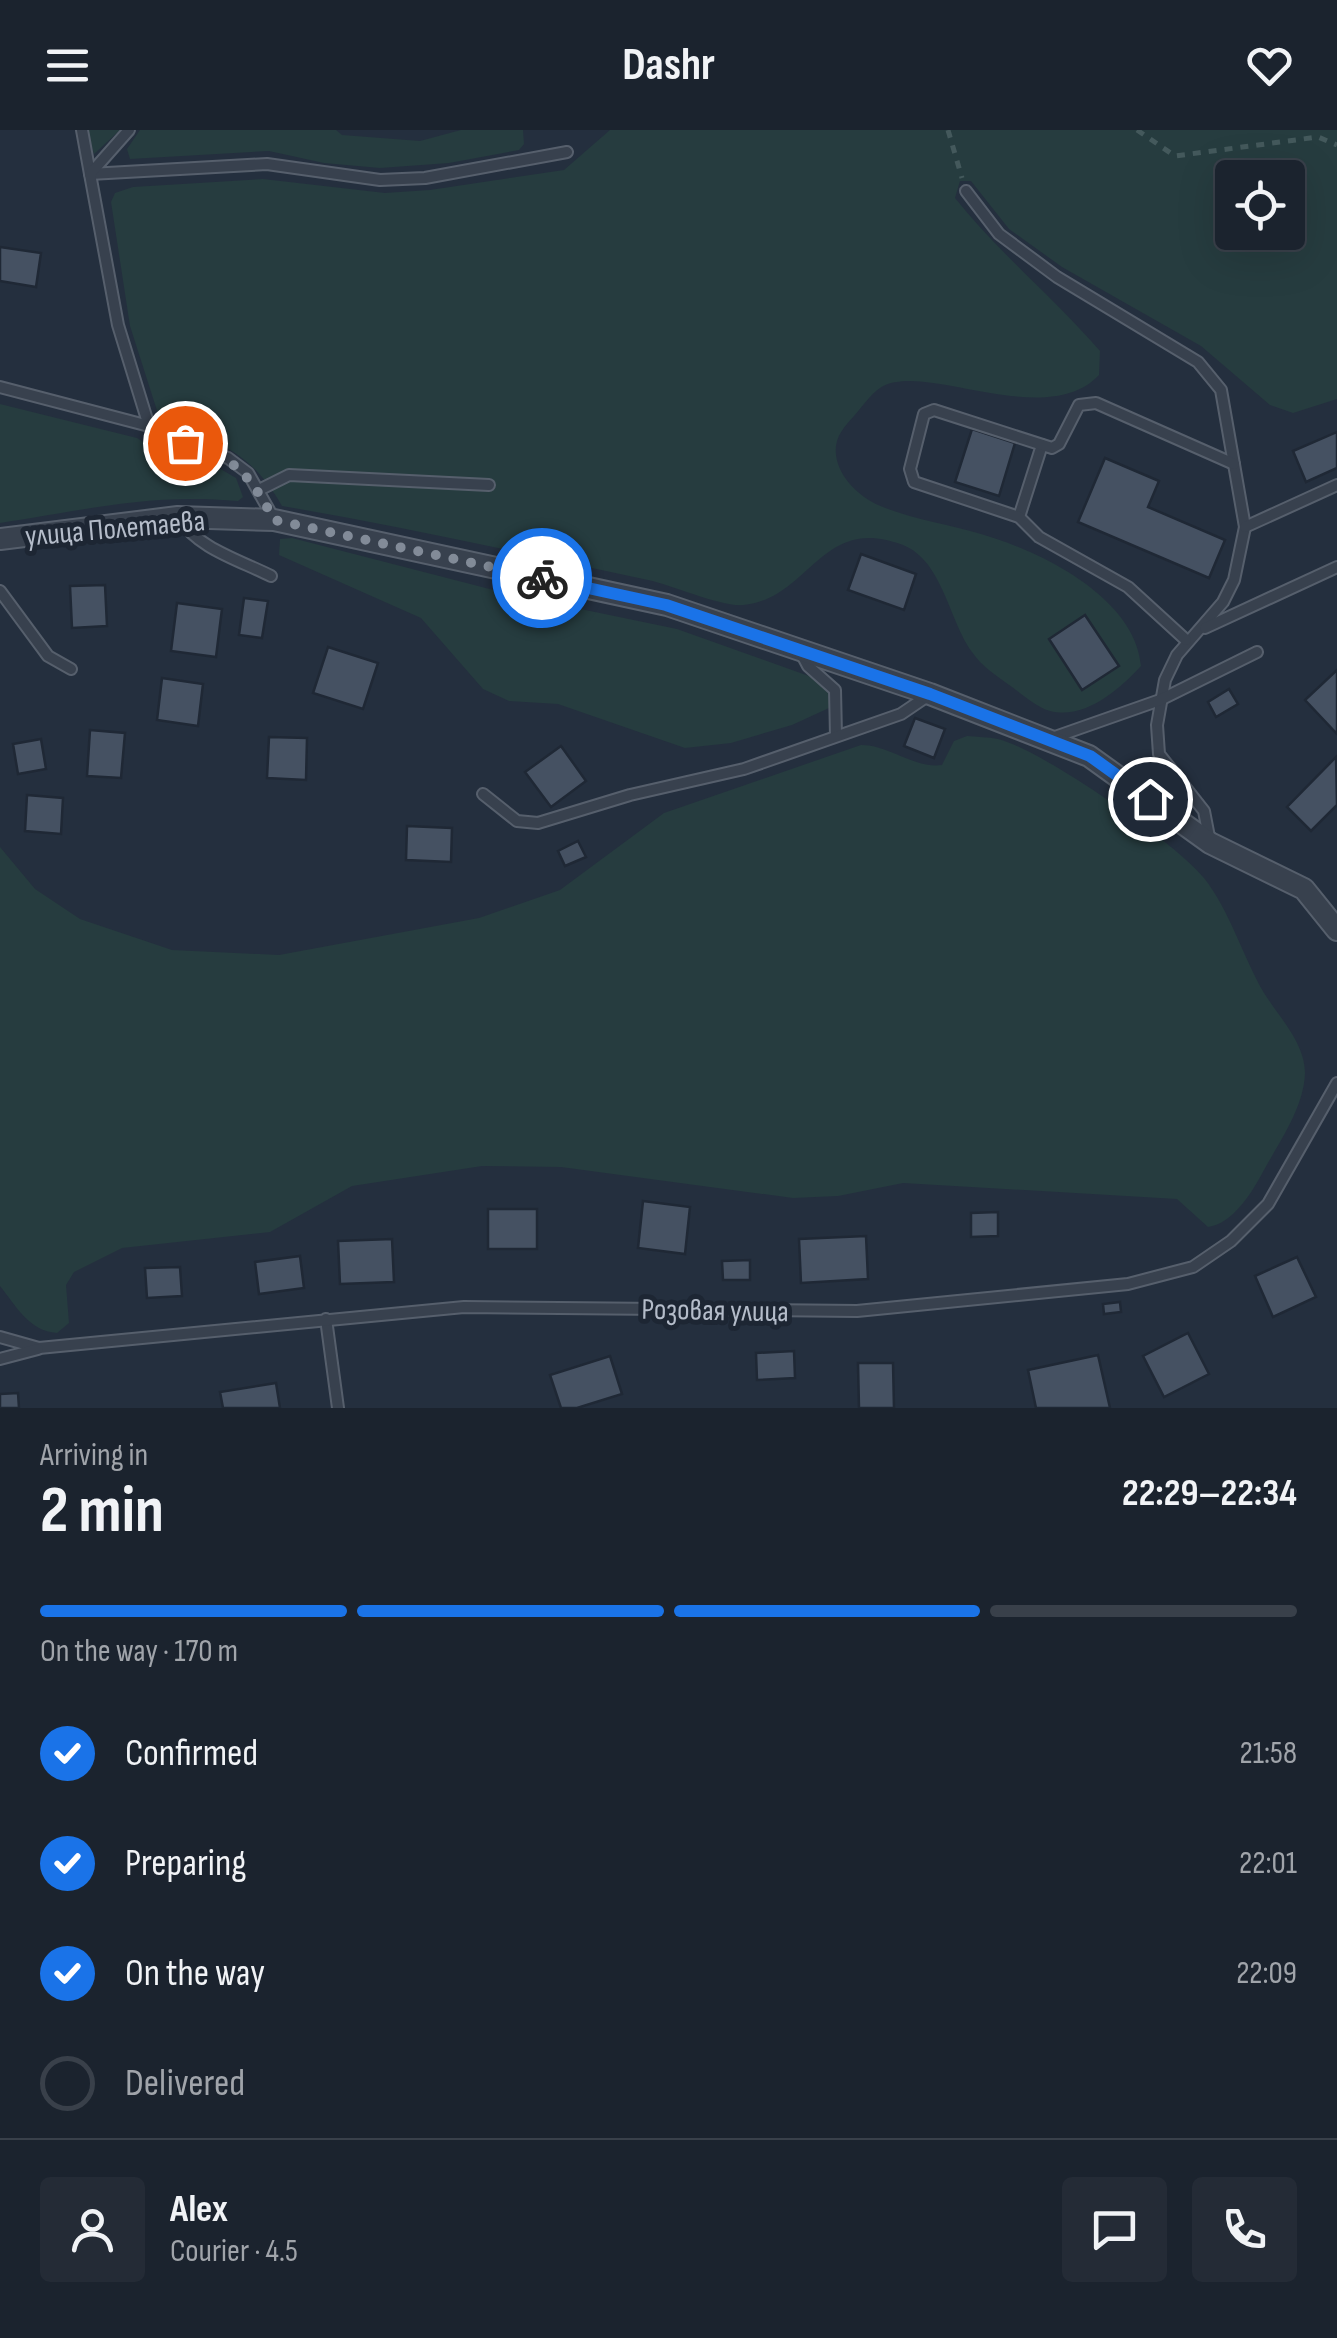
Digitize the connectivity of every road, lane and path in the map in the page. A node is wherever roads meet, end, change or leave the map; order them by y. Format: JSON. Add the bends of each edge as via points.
{"nodes":[{"id":1,"x":82,"y":130,"type":"edge"},
{"id":2,"x":128,"y":130,"type":"edge"},
{"id":3,"x":948,"y":130,"type":"edge"},
{"id":4,"x":1138,"y":130,"type":"edge"},
{"id":5,"x":1337,"y":145,"type":"edge"},
{"id":6,"x":567,"y":152,"type":"dead end"},
{"id":7,"x":90,"y":174,"type":"junction"},
{"id":8,"x":966,"y":191,"type":"joint"},
{"id":9,"x":0,"y":387,"type":"edge"},
{"id":10,"x":149,"y":426,"type":"junction"},
{"id":11,"x":1042,"y":445,"type":"junction"},
{"id":12,"x":1234,"y":464,"type":"junction"},
{"id":13,"x":1337,"y":485,"type":"edge"},
{"id":14,"x":489,"y":486,"type":"dead end"},
{"id":15,"x":258,"y":490,"type":"junction"},
{"id":16,"x":178,"y":517,"type":"junction"},
{"id":17,"x":1018,"y":517,"type":"junction"},
{"id":18,"x":274,"y":520,"type":"junction"},
{"id":19,"x":1245,"y":527,"type":"junction"},
{"id":20,"x":0,"y":539,"type":"edge"},
{"id":21,"x":1337,"y":567,"type":"edge"},
{"id":22,"x":270,"y":576,"type":"dead end"},
{"id":23,"x":0,"y":591,"type":"edge"},
{"id":24,"x":1200,"y":630,"type":"junction"},
{"id":25,"x":1186,"y":640,"type":"junction"},
{"id":26,"x":799,"y":650,"type":"junction"},
{"id":27,"x":1257,"y":652,"type":"dead end"},
{"id":28,"x":71,"y":670,"type":"dead end"},
{"id":29,"x":930,"y":694,"type":"junction"},
{"id":30,"x":1160,"y":700,"type":"junction"},
{"id":31,"x":836,"y":736,"type":"junction"},
{"id":32,"x":1050,"y":738,"type":"junction"},
{"id":33,"x":483,"y":794,"type":"dead end"},
{"id":34,"x":1210,"y":842,"type":"junction"},
{"id":35,"x":1337,"y":930,"type":"edge"},
{"id":36,"x":1337,"y":1084,"type":"edge"},
{"id":37,"x":326,"y":1319,"type":"junction"},
{"id":38,"x":0,"y":1337,"type":"edge"},
{"id":39,"x":39,"y":1348,"type":"junction"},
{"id":40,"x":0,"y":1359,"type":"edge"},
{"id":41,"x":338,"y":1408,"type":"edge"}],
"edges":[{"from":1,"to":7,"type":"lane"},
{"from":2,"to":7,"type":"lane"},
{"from":3,"to":8,"type":"path"},
{"from":4,"to":5,"type":"path","via":[[1175,156],[1318,138]]},
{"from":6,"to":7,"type":"lane","via":[[425,178],[380,180],[267,164]]},
{"from":7,"to":10,"type":"lane","via":[[118,325]]},
{"from":8,"to":12,"type":"lane","via":[[1000,234],[1057,277],[1211,374]]},
{"from":9,"to":10,"type":"lane"},
{"from":10,"to":15,"type":"lane","via":[[164,438],[228,458]]},
{"from":11,"to":12,"type":"lane","via":[[1059,444],[1079,405],[1096,404]]},
{"from":11,"to":17,"type":"lane"},
{"from":11,"to":17,"type":"lane","via":[[934,410],[924,414],[910,468],[914,482]]},
{"from":12,"to":19,"type":"lane"},
{"from":13,"to":19,"type":"lane"},
{"from":14,"to":15,"type":"lane","via":[[289,474]]},
{"from":15,"to":18,"type":"lane"},
{"from":16,"to":18,"type":"street","name":"улица Полетаева"},
{"from":16,"to":20,"type":"street","name":"улица Полетаева"},
{"from":16,"to":22,"type":"lane","via":[[205,544]]},
{"from":17,"to":25,"type":"lane","via":[[1128,587]]},
{"from":18,"to":26,"type":"street","name":"улица Полетаева","via":[[666,605]]},
{"from":19,"to":24,"type":"lane","via":[[1234,580]]},
{"from":21,"to":24,"type":"lane"},
{"from":23,"to":28,"type":"lane","via":[[48,656]]},
{"from":24,"to":25,"type":"lane"},
{"from":25,"to":30,"type":"lane"},
{"from":26,"to":29,"type":"street","name":"улица Полетаева"},
{"from":26,"to":31,"type":"lane","via":[[834,690]]},
{"from":27,"to":30,"type":"lane"},
{"from":29,"to":31,"type":"lane","via":[[901,714]]},
{"from":29,"to":32,"type":"street","name":"улица Полетаева"},
{"from":30,"to":32,"type":"lane"},
{"from":30,"to":34,"type":"lane","via":[[1160,754],[1204,811]]},
{"from":31,"to":33,"type":"lane","via":[[744,770],[538,823],[517,821]]},
{"from":32,"to":34,"type":"street","name":"улица Полетаева","via":[[1090,756]]},
{"from":34,"to":35,"type":"street","name":"улица Полетаева","via":[[1304,890]]},
{"from":36,"to":37,"type":"lane","name":"Розовая улица","via":[[1268,1204],[1231,1241],[1193,1267],[1128,1284],[857,1311],[464,1307]]},
{"from":37,"to":39,"type":"lane","name":"Розовая улица"},
{"from":37,"to":41,"type":"lane"},
{"from":38,"to":39,"type":"lane","name":"Розовая улица"},
{"from":39,"to":40,"type":"lane"}]}
